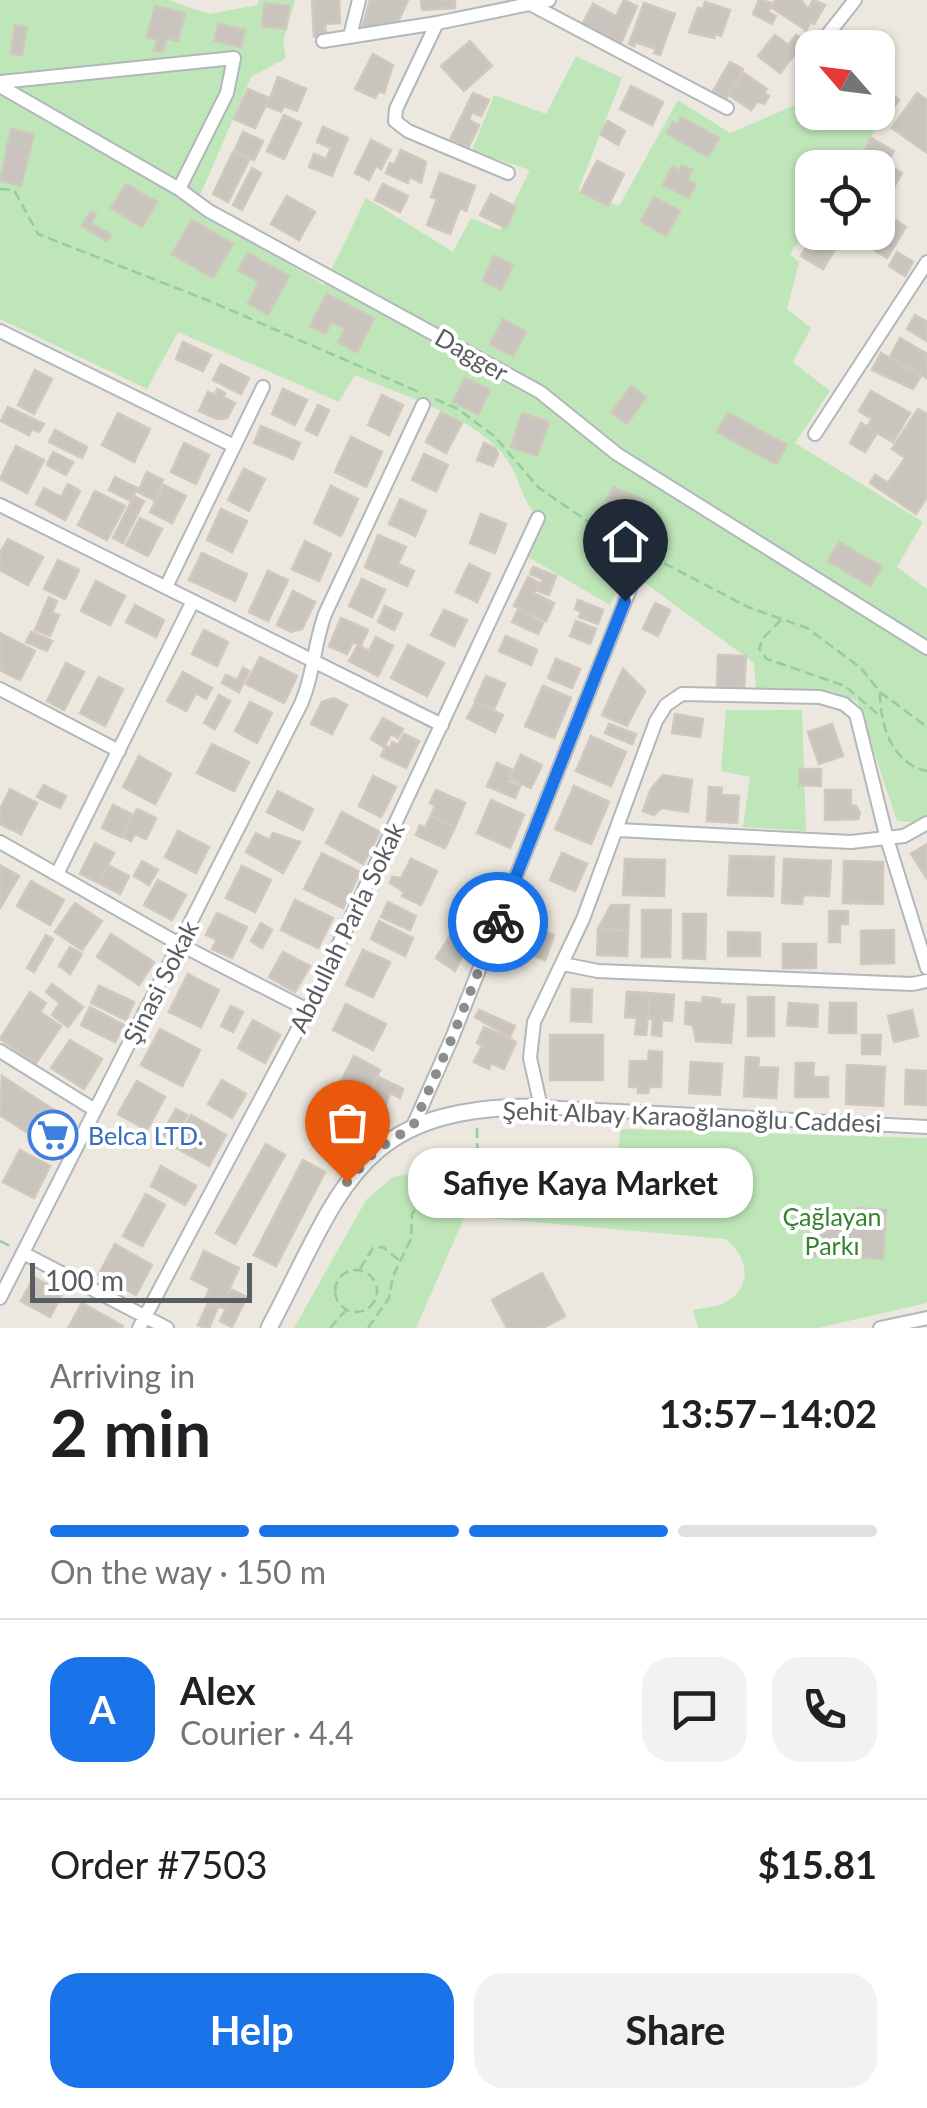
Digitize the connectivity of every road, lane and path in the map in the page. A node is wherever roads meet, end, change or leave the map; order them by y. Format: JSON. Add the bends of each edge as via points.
{"nodes":[{"id":1,"x":359,"y":0,"type":"edge"},
{"id":2,"x":550,"y":0,"type":"edge"},
{"id":3,"x":855,"y":0,"type":"edge"},
{"id":4,"x":529,"y":4,"type":"junction"},
{"id":5,"x":437,"y":23,"type":"junction"},
{"id":6,"x":831,"y":30,"type":"edge"},
{"id":7,"x":350,"y":36,"type":"junction"},
{"id":8,"x":323,"y":42,"type":"dead end"},
{"id":9,"x":0,"y":84,"type":"edge"},
{"id":10,"x":727,"y":108,"type":"dead end"},
{"id":11,"x":508,"y":173,"type":"dead end"},
{"id":12,"x":180,"y":188,"type":"junction"},
{"id":13,"x":0,"y":189,"type":"edge"},
{"id":14,"x":927,"y":262,"type":"edge"},
{"id":15,"x":0,"y":331,"type":"edge"},
{"id":16,"x":262,"y":387,"type":"dead end"},
{"id":17,"x":424,"y":405,"type":"dead end"},
{"id":18,"x":815,"y":434,"type":"dead end"},
{"id":19,"x":234,"y":446,"type":"junction"},
{"id":20,"x":0,"y":505,"type":"edge"},
{"id":21,"x":538,"y":518,"type":"dead end"},
{"id":22,"x":635,"y":576,"type":"dead end"},
{"id":23,"x":166,"y":587,"type":"junction"},
{"id":24,"x":193,"y":601,"type":"junction"},
{"id":25,"x":781,"y":619,"type":"junction"},
{"id":26,"x":927,"y":648,"type":"edge"},
{"id":27,"x":314,"y":663,"type":"junction"},
{"id":28,"x":0,"y":690,"type":"edge"},
{"id":29,"x":880,"y":692,"type":"junction"},
{"id":30,"x":880,"y":716,"type":"junction"},
{"id":31,"x":442,"y":725,"type":"junction"},
{"id":32,"x":927,"y":727,"type":"edge"},
{"id":33,"x":119,"y":751,"type":"junction"},
{"id":34,"x":927,"y":771,"type":"edge"},
{"id":35,"x":927,"y":823,"type":"edge"},
{"id":36,"x":618,"y":830,"type":"junction"},
{"id":37,"x":887,"y":839,"type":"junction"},
{"id":38,"x":0,"y":842,"type":"edge"},
{"id":39,"x":57,"y":874,"type":"junction"},
{"id":40,"x":179,"y":944,"type":"junction"},
{"id":41,"x":562,"y":964,"type":"junction"},
{"id":42,"x":927,"y":968,"type":"edge"},
{"id":43,"x":927,"y":981,"type":"edge"},
{"id":44,"x":308,"y":1010,"type":"junction"},
{"id":45,"x":0,"y":1052,"type":"edge"},
{"id":46,"x":541,"y":1107,"type":"junction"},
{"id":47,"x":477,"y":1108,"type":"junction"},
{"id":48,"x":95,"y":1110,"type":"junction"},
{"id":49,"x":413,"y":1126,"type":"junction"},
{"id":50,"x":927,"y":1127,"type":"edge"},
{"id":51,"x":478,"y":1186,"type":"junction"},
{"id":52,"x":701,"y":1194,"type":"dead end"},
{"id":53,"x":23,"y":1253,"type":"junction"},
{"id":54,"x":400,"y":1261,"type":"junction"},
{"id":55,"x":359,"y":1270,"type":"junction"},
{"id":56,"x":0,"y":1298,"type":"edge"},
{"id":57,"x":373,"y":1302,"type":"junction"},
{"id":58,"x":346,"y":1309,"type":"junction"},
{"id":59,"x":376,"y":1313,"type":"junction"},
{"id":60,"x":927,"y":1318,"type":"edge"},
{"id":61,"x":142,"y":1322,"type":"edge"},
{"id":62,"x":167,"y":1328,"type":"edge"},
{"id":63,"x":269,"y":1328,"type":"edge"},
{"id":64,"x":330,"y":1328,"type":"edge"},
{"id":65,"x":368,"y":1328,"type":"edge"},
{"id":66,"x":880,"y":1328,"type":"edge"}],
"edges":[{"from":1,"to":7,"type":"street"},
{"from":2,"to":4,"type":"street"},
{"from":3,"to":6,"type":"street"},
{"from":4,"to":5,"type":"street"},
{"from":4,"to":10,"type":"street"},
{"from":5,"to":7,"type":"street"},
{"from":5,"to":11,"type":"street","via":[[394,115],[402,128]]},
{"from":7,"to":8,"type":"street"},
{"from":9,"to":12,"type":"street","name":"Dagger"},
{"from":9,"to":12,"type":"street","via":[[234,58],[227,93]]},
{"from":12,"to":26,"type":"street","name":"Dagger","via":[[209,211],[540,392],[617,454]]},
{"from":13,"to":25,"type":"path","via":[[14,190],[38,234],[458,409],[495,437],[539,488],[602,531]]},
{"from":14,"to":18,"type":"street"},
{"from":15,"to":19,"type":"street"},
{"from":16,"to":19,"type":"street"},
{"from":17,"to":27,"type":"street","name":"Şinasi Sokak","via":[[325,614]]},
{"from":19,"to":23,"type":"street"},
{"from":20,"to":23,"type":"street"},
{"from":21,"to":31,"type":"street","name":"Abdullah Parla Sokak"},
{"from":22,"to":49,"type":"street"},
{"from":23,"to":24,"type":"street"},
{"from":24,"to":27,"type":"street"},
{"from":24,"to":33,"type":"street"},
{"from":25,"to":29,"type":"path","via":[[807,628],[861,668]]},
{"from":25,"to":30,"type":"path","via":[[762,638],[759,649],[768,659],[845,686]]},
{"from":27,"to":31,"type":"street"},
{"from":27,"to":40,"type":"street","name":"Şinasi Sokak","via":[[300,704]]},
{"from":28,"to":33,"type":"street"},
{"from":29,"to":30,"type":"path"},
{"from":29,"to":32,"type":"path"},
{"from":30,"to":34,"type":"path","via":[[899,756]]},
{"from":31,"to":44,"type":"street","name":"Abdullah Parla Sokak"},
{"from":33,"to":39,"type":"street"},
{"from":35,"to":37,"type":"street"},
{"from":36,"to":37,"type":"street"},
{"from":36,"to":37,"type":"street","via":[[656,720],[682,694],[820,697],[844,704],[860,721]]},
{"from":36,"to":41,"type":"street"},
{"from":37,"to":42,"type":"street"},
{"from":38,"to":39,"type":"street"},
{"from":39,"to":40,"type":"street"},
{"from":40,"to":44,"type":"street"},
{"from":40,"to":48,"type":"street","name":"Şinasi Sokak"},
{"from":41,"to":43,"type":"street","via":[[744,978]]},
{"from":41,"to":46,"type":"street","via":[[530,1034]]},
{"from":44,"to":61,"type":"street","name":"Abdullah Parla Sokak"},
{"from":45,"to":48,"type":"street"},
{"from":46,"to":47,"type":"street","name":"Şehit Albay Karaoğlanoğlu Caddesi"},
{"from":46,"to":50,"type":"street","name":"Şehit Albay Karaoğlanoğlu Caddesi"},
{"from":47,"to":49,"type":"street","name":"Şehit Albay Karaoğlanoğlu Caddesi"},
{"from":47,"to":51,"type":"path"},
{"from":48,"to":53,"type":"street","name":"Şinasi Sokak"},
{"from":49,"to":63,"type":"street","name":"Şehit Albay Karaoğlanoğlu Caddesi","via":[[375,1151],[347,1182]]},
{"from":51,"to":52,"type":"path","via":[[530,1205],[614,1212],[630,1184],[643,1179],[681,1199]]},
{"from":51,"to":54,"type":"path","via":[[424,1200],[412,1214]]},
{"from":53,"to":56,"type":"street","name":"Şinasi Sokak"},
{"from":53,"to":61,"type":"street"},
{"from":54,"to":55,"type":"path","via":[[373,1248]]},
{"from":54,"to":59,"type":"path","via":[[389,1298]]},
{"from":55,"to":57,"type":"path","via":[[374,1280]]},
{"from":55,"to":58,"type":"path","via":[[337,1283],[336,1296]]},
{"from":57,"to":58,"type":"path","via":[[364,1310]]},
{"from":57,"to":59,"type":"path"},
{"from":58,"to":64,"type":"path"},
{"from":59,"to":65,"type":"path"},
{"from":60,"to":66,"type":"street"},
{"from":61,"to":62,"type":"street"}]}
